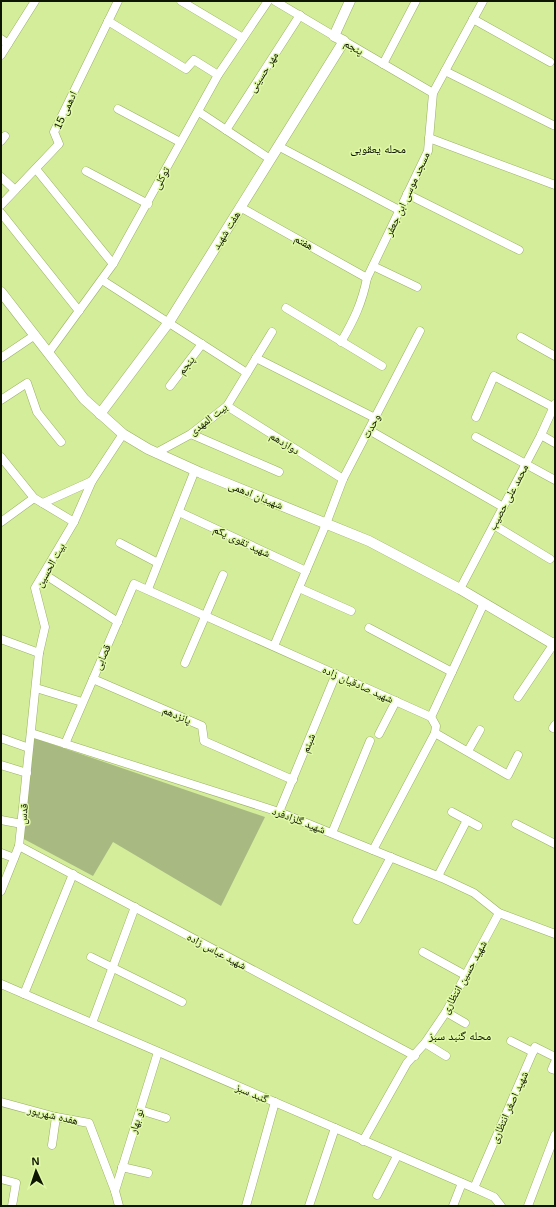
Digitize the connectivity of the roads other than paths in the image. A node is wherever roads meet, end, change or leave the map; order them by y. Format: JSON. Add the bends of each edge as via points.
{"nodes":[{"id":1,"x":35,"y":1,"type":"edge"},
{"id":2,"x":118,"y":1,"type":"edge"},
{"id":3,"x":181,"y":1,"type":"edge"},
{"id":4,"x":268,"y":1,"type":"edge"},
{"id":5,"x":275,"y":1,"type":"edge"},
{"id":6,"x":350,"y":1,"type":"edge"},
{"id":7,"x":416,"y":1,"type":"edge"},
{"id":8,"x":483,"y":1,"type":"edge"},
{"id":9,"x":300,"y":15,"type":"junction"},
{"id":10,"x":473,"y":19,"type":"junction"},
{"id":11,"x":108,"y":21,"type":"junction"},
{"id":12,"x":334,"y":36,"type":"junction"},
{"id":13,"x":242,"y":38,"type":"junction"},
{"id":14,"x":5,"y":41,"type":"edge"},
{"id":15,"x":344,"y":41,"type":"junction"},
{"id":16,"x":1,"y":55,"type":"edge"},
{"id":17,"x":550,"y":62,"type":"dead end"},
{"id":18,"x":383,"y":64,"type":"junction"},
{"id":19,"x":445,"y":71,"type":"junction"},
{"id":20,"x":218,"y":75,"type":"junction"},
{"id":21,"x":433,"y":93,"type":"junction"},
{"id":22,"x":118,"y":109,"type":"dead end"},
{"id":23,"x":199,"y":112,"type":"junction"},
{"id":24,"x":553,"y":126,"type":"dead end"},
{"id":25,"x":226,"y":130,"type":"junction"},
{"id":26,"x":429,"y":138,"type":"junction"},
{"id":27,"x":180,"y":142,"type":"junction"},
{"id":28,"x":278,"y":146,"type":"junction"},
{"id":29,"x":270,"y":159,"type":"junction"},
{"id":30,"x":36,"y":169,"type":"junction"},
{"id":31,"x":86,"y":171,"type":"dead end"},
{"id":32,"x":1,"y":176,"type":"edge"},
{"id":33,"x":555,"y":185,"type":"edge"},
{"id":34,"x":15,"y":190,"type":"junction"},
{"id":35,"x":407,"y":194,"type":"junction"},
{"id":36,"x":148,"y":204,"type":"junction"},
{"id":37,"x":1,"y":205,"type":"edge"},
{"id":38,"x":240,"y":207,"type":"junction"},
{"id":39,"x":399,"y":210,"type":"junction"},
{"id":40,"x":1,"y":213,"type":"edge"},
{"id":41,"x":519,"y":250,"type":"dead end"},
{"id":42,"x":113,"y":264,"type":"junction"},
{"id":43,"x":373,"y":266,"type":"junction"},
{"id":44,"x":367,"y":278,"type":"junction"},
{"id":45,"x":102,"y":280,"type":"junction"},
{"id":46,"x":417,"y":287,"type":"dead end"},
{"id":47,"x":1,"y":292,"type":"edge"},
{"id":48,"x":286,"y":308,"type":"dead end"},
{"id":49,"x":79,"y":310,"type":"junction"},
{"id":50,"x":169,"y":322,"type":"junction"},
{"id":51,"x":420,"y":331,"type":"dead end"},
{"id":52,"x":272,"y":332,"type":"dead end"},
{"id":53,"x":35,"y":334,"type":"junction"},
{"id":54,"x":521,"y":337,"type":"dead end"},
{"id":55,"x":341,"y":342,"type":"junction"},
{"id":56,"x":202,"y":344,"type":"junction"},
{"id":57,"x":49,"y":352,"type":"junction"},
{"id":58,"x":555,"y":356,"type":"edge"},
{"id":59,"x":1,"y":358,"type":"edge"},
{"id":60,"x":256,"y":358,"type":"junction"},
{"id":61,"x":382,"y":366,"type":"dead end"},
{"id":62,"x":247,"y":373,"type":"junction"},
{"id":63,"x":170,"y":386,"type":"dead end"},
{"id":64,"x":1,"y":400,"type":"edge"},
{"id":65,"x":227,"y":406,"type":"junction"},
{"id":66,"x":554,"y":406,"type":"edge"},
{"id":67,"x":100,"y":414,"type":"junction"},
{"id":68,"x":476,"y":417,"type":"dead end"},
{"id":69,"x":375,"y":418,"type":"junction"},
{"id":70,"x":369,"y":430,"type":"junction"},
{"id":71,"x":123,"y":434,"type":"junction"},
{"id":72,"x":191,"y":434,"type":"junction"},
{"id":73,"x":541,"y":435,"type":"junction"},
{"id":74,"x":476,"y":437,"type":"dead end"},
{"id":75,"x":61,"y":442,"type":"dead end"},
{"id":76,"x":555,"y":443,"type":"edge"},
{"id":77,"x":156,"y":453,"type":"junction"},
{"id":78,"x":2,"y":461,"type":"edge"},
{"id":79,"x":525,"y":464,"type":"junction"},
{"id":80,"x":195,"y":470,"type":"junction"},
{"id":81,"x":279,"y":472,"type":"dead end"},
{"id":82,"x":343,"y":479,"type":"junction"},
{"id":83,"x":555,"y":480,"type":"edge"},
{"id":84,"x":92,"y":481,"type":"junction"},
{"id":85,"x":34,"y":498,"type":"junction"},
{"id":86,"x":43,"y":503,"type":"junction"},
{"id":87,"x":503,"y":507,"type":"junction"},
{"id":88,"x":179,"y":512,"type":"junction"},
{"id":89,"x":1,"y":522,"type":"edge"},
{"id":90,"x":74,"y":522,"type":"junction"},
{"id":91,"x":326,"y":524,"type":"junction"},
{"id":92,"x":494,"y":525,"type":"junction"},
{"id":93,"x":120,"y":543,"type":"dead end"},
{"id":94,"x":550,"y":559,"type":"dead end"},
{"id":95,"x":158,"y":563,"type":"junction"},
{"id":96,"x":306,"y":571,"type":"junction"},
{"id":97,"x":44,"y":574,"type":"junction"},
{"id":98,"x":223,"y":575,"type":"dead end"},
{"id":99,"x":299,"y":588,"type":"junction"},
{"id":100,"x":148,"y":589,"type":"junction"},
{"id":101,"x":460,"y":589,"type":"junction"},
{"id":102,"x":484,"y":603,"type":"junction"},
{"id":103,"x":351,"y":611,"type":"dead end"},
{"id":104,"x":205,"y":615,"type":"junction"},
{"id":105,"x":118,"y":622,"type":"junction"},
{"id":106,"x":369,"y":628,"type":"dead end"},
{"id":107,"x":1,"y":639,"type":"edge"},
{"id":108,"x":555,"y":644,"type":"edge"},
{"id":109,"x":274,"y":646,"type":"junction"},
{"id":110,"x":39,"y":653,"type":"junction"},
{"id":111,"x":185,"y":663,"type":"dead end"},
{"id":112,"x":452,"y":672,"type":"junction"},
{"id":113,"x":336,"y":674,"type":"junction"},
{"id":114,"x":93,"y":679,"type":"junction"},
{"id":115,"x":36,"y":688,"type":"junction"},
{"id":116,"x":518,"y":697,"type":"dead end"},
{"id":117,"x":396,"y":701,"type":"junction"},
{"id":118,"x":82,"y":702,"type":"junction"},
{"id":119,"x":431,"y":717,"type":"junction"},
{"id":120,"x":480,"y":730,"type":"dead end"},
{"id":121,"x":31,"y":733,"type":"junction"},
{"id":122,"x":434,"y":733,"type":"junction"},
{"id":123,"x":379,"y":734,"type":"dead end"},
{"id":124,"x":1,"y":738,"type":"edge"},
{"id":125,"x":370,"y":741,"type":"dead end"},
{"id":126,"x":65,"y":744,"type":"junction"},
{"id":127,"x":29,"y":748,"type":"junction"},
{"id":128,"x":468,"y":751,"type":"junction"},
{"id":129,"x":518,"y":755,"type":"dead end"},
{"id":130,"x":1,"y":765,"type":"edge"},
{"id":131,"x":27,"y":773,"type":"junction"},
{"id":132,"x":293,"y":780,"type":"junction"},
{"id":133,"x":279,"y":812,"type":"junction"},
{"id":134,"x":452,"y":812,"type":"dead end"},
{"id":135,"x":1,"y":820,"type":"edge"},
{"id":136,"x":467,"y":820,"type":"junction"},
{"id":137,"x":22,"y":824,"type":"junction"},
{"id":138,"x":516,"y":824,"type":"dead end"},
{"id":139,"x":478,"y":826,"type":"dead end"},
{"id":140,"x":332,"y":833,"type":"junction"},
{"id":141,"x":555,"y":844,"type":"edge"},
{"id":142,"x":19,"y":846,"type":"junction"},
{"id":143,"x":373,"y":850,"type":"junction"},
{"id":144,"x":1,"y":853,"type":"edge"},
{"id":145,"x":391,"y":857,"type":"junction"},
{"id":146,"x":14,"y":858,"type":"junction"},
{"id":147,"x":73,"y":874,"type":"junction"},
{"id":148,"x":438,"y":876,"type":"junction"},
{"id":149,"x":1,"y":892,"type":"edge"},
{"id":150,"x":136,"y":907,"type":"junction"},
{"id":151,"x":499,"y":913,"type":"junction"},
{"id":152,"x":357,"y":920,"type":"dead end"},
{"id":153,"x":555,"y":934,"type":"edge"},
{"id":154,"x":423,"y":952,"type":"dead end"},
{"id":155,"x":91,"y":958,"type":"dead end"},
{"id":156,"x":113,"y":968,"type":"junction"},
{"id":157,"x":465,"y":975,"type":"junction"},
{"id":158,"x":1,"y":984,"type":"edge"},
{"id":159,"x":24,"y":994,"type":"junction"},
{"id":160,"x":182,"y":1002,"type":"dead end"},
{"id":161,"x":446,"y":1012,"type":"junction"},
{"id":162,"x":92,"y":1023,"type":"junction"},
{"id":163,"x":465,"y":1023,"type":"dead end"},
{"id":164,"x":511,"y":1041,"type":"dead end"},
{"id":165,"x":425,"y":1043,"type":"junction"},
{"id":166,"x":158,"y":1052,"type":"junction"},
{"id":167,"x":533,"y":1052,"type":"junction"},
{"id":168,"x":416,"y":1056,"type":"junction"},
{"id":169,"x":446,"y":1056,"type":"dead end"},
{"id":170,"x":555,"y":1057,"type":"edge"},
{"id":171,"x":555,"y":1062,"type":"edge"},
{"id":172,"x":555,"y":1070,"type":"edge"},
{"id":173,"x":1,"y":1102,"type":"edge"},
{"id":174,"x":275,"y":1102,"type":"junction"},
{"id":175,"x":140,"y":1110,"type":"junction"},
{"id":176,"x":56,"y":1117,"type":"junction"},
{"id":177,"x":166,"y":1118,"type":"dead end"},
{"id":178,"x":335,"y":1128,"type":"junction"},
{"id":179,"x":555,"y":1135,"type":"edge"},
{"id":180,"x":364,"y":1141,"type":"junction"},
{"id":181,"x":52,"y":1145,"type":"dead end"},
{"id":182,"x":397,"y":1156,"type":"junction"},
{"id":183,"x":122,"y":1167,"type":"junction"},
{"id":184,"x":148,"y":1173,"type":"dead end"},
{"id":185,"x":1,"y":1179,"type":"edge"},
{"id":186,"x":462,"y":1183,"type":"junction"},
{"id":187,"x":474,"y":1188,"type":"junction"},
{"id":188,"x":115,"y":1191,"type":"junction"},
{"id":189,"x":377,"y":1195,"type":"dead end"},
{"id":190,"x":12,"y":1206,"type":"edge"},
{"id":191,"x":119,"y":1206,"type":"edge"},
{"id":192,"x":246,"y":1206,"type":"edge"},
{"id":193,"x":309,"y":1206,"type":"edge"},
{"id":194,"x":453,"y":1206,"type":"edge"},
{"id":195,"x":501,"y":1206,"type":"edge"},
{"id":196,"x":528,"y":1206,"type":"edge"}],
"edges":[{"from":1,"to":14,"type":"street"},
{"from":2,"to":11,"type":"street","name":"ادهمی 15"},
{"from":3,"to":13,"type":"street"},
{"from":4,"to":13,"type":"street","name":"توکلی"},
{"from":5,"to":9,"type":"street","name":"پنجم"},
{"from":6,"to":12,"type":"street"},
{"from":7,"to":18,"type":"street"},
{"from":8,"to":10,"type":"street","name":"مسجد موسی ابن جعفر"},
{"from":9,"to":12,"type":"street","name":"پنجم"},
{"from":9,"to":25,"type":"street","name":"مهر حسینی"},
{"from":10,"to":17,"type":"street"},
{"from":10,"to":19,"type":"street","name":"مسجد موسی ابن جعفر"},
{"from":11,"to":20,"type":"street","via":[[186,69],[194,60]]},
{"from":11,"to":30,"type":"street","name":"ادهمی 15","via":[[54,132],[59,144]]},
{"from":12,"to":15,"type":"street","name":"پنجم"},
{"from":13,"to":20,"type":"street","name":"توکلی"},
{"from":14,"to":16,"type":"street"},
{"from":15,"to":18,"type":"street","name":"پنجم"},
{"from":15,"to":28,"type":"street","name":"هفت شهید"},
{"from":18,"to":21,"type":"street","name":"پنجم"},
{"from":19,"to":21,"type":"street","name":"مسجد موسی ابن جعفر"},
{"from":19,"to":24,"type":"street"},
{"from":20,"to":23,"type":"street","name":"توکلی"},
{"from":21,"to":26,"type":"street","name":"مسجد موسی ابن جعفر"},
{"from":22,"to":27,"type":"street"},
{"from":23,"to":25,"type":"street"},
{"from":23,"to":27,"type":"street","name":"توکلی"},
{"from":25,"to":29,"type":"street"},
{"from":26,"to":33,"type":"street"},
{"from":26,"to":35,"type":"street","name":"مسجد موسی ابن جعفر","via":[[428,151]]},
{"from":27,"to":36,"type":"street","name":"توکلی"},
{"from":28,"to":29,"type":"street","name":"هفت شهید"},
{"from":28,"to":39,"type":"street"},
{"from":29,"to":38,"type":"street","name":"هفت شهید"},
{"from":30,"to":34,"type":"street","name":"ادهمی 15"},
{"from":30,"to":42,"type":"street"},
{"from":31,"to":36,"type":"street"},
{"from":32,"to":34,"type":"street"},
{"from":34,"to":37,"type":"street","name":"ادهمی 15"},
{"from":35,"to":39,"type":"street","name":"مسجد موسی ابن جعفر"},
{"from":35,"to":41,"type":"street"},
{"from":36,"to":42,"type":"street","name":"توکلی"},
{"from":38,"to":44,"type":"street","name":"هفتم"},
{"from":38,"to":50,"type":"street","name":"هفت شهید"},
{"from":39,"to":43,"type":"street","name":"مسجد موسی ابن جعفر"},
{"from":40,"to":49,"type":"street"},
{"from":42,"to":45,"type":"street","name":"توکلی"},
{"from":43,"to":44,"type":"street","name":"مسجد موسی ابن جعفر"},
{"from":43,"to":46,"type":"street"},
{"from":44,"to":55,"type":"street","name":"مسجد موسی ابن جعفر","via":[[363,300]]},
{"from":45,"to":49,"type":"street","name":"توکلی"},
{"from":45,"to":50,"type":"street"},
{"from":47,"to":53,"type":"street","name":"شهیدان ادهمی"},
{"from":48,"to":55,"type":"street"},
{"from":49,"to":57,"type":"street","name":"توکلی"},
{"from":50,"to":56,"type":"street"},
{"from":50,"to":67,"type":"street","name":"هفت شهید"},
{"from":51,"to":69,"type":"street","name":"وحدت"},
{"from":52,"to":60,"type":"street","name":"بیت المهدی"},
{"from":53,"to":57,"type":"street","name":"شهیدان ادهمی"},
{"from":53,"to":59,"type":"street"},
{"from":54,"to":58,"type":"street"},
{"from":55,"to":61,"type":"street"},
{"from":56,"to":62,"type":"street"},
{"from":56,"to":63,"type":"street","name":"پنجم"},
{"from":57,"to":67,"type":"street","name":"شهیدان ادهمی","via":[[84,399]]},
{"from":60,"to":62,"type":"street","name":"بیت المهدی"},
{"from":60,"to":69,"type":"street"},
{"from":62,"to":65,"type":"street","name":"بیت المهدی"},
{"from":64,"to":75,"type":"street","via":[[28,383],[37,412]]},
{"from":65,"to":72,"type":"street","name":"بیت المهدی"},
{"from":65,"to":82,"type":"street","name":"دوازدهم"},
{"from":66,"to":68,"type":"street","via":[[494,376]]},
{"from":66,"to":73,"type":"street","name":"محمد علی حصیب"},
{"from":67,"to":71,"type":"street","name":"شهیدان ادهمی"},
{"from":69,"to":70,"type":"street","name":"وحدت"},
{"from":70,"to":82,"type":"street","name":"وحدت"},
{"from":70,"to":87,"type":"street"},
{"from":71,"to":77,"type":"street","name":"شهیدان ادهمی"},
{"from":71,"to":84,"type":"street","name":"بیت الحسین"},
{"from":72,"to":77,"type":"street","name":"بیت المهدی"},
{"from":72,"to":81,"type":"street"},
{"from":73,"to":76,"type":"street"},
{"from":73,"to":79,"type":"street","name":"محمد علی حصیب"},
{"from":74,"to":79,"type":"street"},
{"from":77,"to":80,"type":"street","name":"شهیدان ادهمی"},
{"from":78,"to":85,"type":"street"},
{"from":79,"to":83,"type":"street"},
{"from":79,"to":87,"type":"street","name":"محمد علی حصیب"},
{"from":80,"to":88,"type":"street"},
{"from":80,"to":91,"type":"street","name":"شهیدان ادهمی"},
{"from":82,"to":91,"type":"street","name":"وحدت"},
{"from":84,"to":86,"type":"street"},
{"from":84,"to":90,"type":"street","name":"بیت الحسین"},
{"from":85,"to":86,"type":"street"},
{"from":85,"to":89,"type":"street"},
{"from":86,"to":90,"type":"street"},
{"from":87,"to":92,"type":"street","name":"محمد علی حصیب"},
{"from":88,"to":95,"type":"street"},
{"from":88,"to":96,"type":"street","name":"شهید تقوی یکم"},
{"from":90,"to":97,"type":"street","name":"بیت الحسین"},
{"from":91,"to":96,"type":"street","name":"وحدت"},
{"from":91,"to":101,"type":"street","name":"شهیدان ادهمی","via":[[369,541]]},
{"from":92,"to":94,"type":"street"},
{"from":92,"to":101,"type":"street","name":"محمد علی حصیب"},
{"from":93,"to":95,"type":"street"},
{"from":95,"to":100,"type":"street"},
{"from":96,"to":99,"type":"street","name":"وحدت"},
{"from":97,"to":105,"type":"street"},
{"from":97,"to":110,"type":"street","name":"بیت الحسین","via":[[35,588],[45,628]]},
{"from":98,"to":104,"type":"street"},
{"from":99,"to":103,"type":"street"},
{"from":99,"to":109,"type":"street","name":"وحدت"},
{"from":100,"to":104,"type":"street","name":"شهید صادقیان زاده"},
{"from":100,"to":105,"type":"street","name":"قصابی","via":[[134,584]]},
{"from":101,"to":102,"type":"street","name":"شهیدان ادهمی"},
{"from":102,"to":108,"type":"street","name":"شهیدان ادهمی"},
{"from":102,"to":112,"type":"street"},
{"from":104,"to":109,"type":"street","name":"شهید صادقیان زاده"},
{"from":104,"to":111,"type":"street"},
{"from":105,"to":114,"type":"street","name":"قصابی"},
{"from":106,"to":112,"type":"street"},
{"from":107,"to":110,"type":"street"},
{"from":108,"to":116,"type":"street"},
{"from":109,"to":113,"type":"street","name":"شهید صادقیان زاده"},
{"from":110,"to":115,"type":"street","name":"بیت الحسین"},
{"from":112,"to":119,"type":"street"},
{"from":113,"to":117,"type":"street","name":"شهید صادقیان زاده"},
{"from":113,"to":132,"type":"street","name":"شبنم"},
{"from":114,"to":118,"type":"street","name":"قصابی"},
{"from":114,"to":132,"type":"street","name":"پانزدهم","via":[[202,726],[204,741]]},
{"from":115,"to":118,"type":"street"},
{"from":115,"to":121,"type":"street","name":"بیت الحسین"},
{"from":117,"to":119,"type":"street","name":"شهید صادقیان زاده"},
{"from":117,"to":123,"type":"street"},
{"from":118,"to":126,"type":"street","name":"قصابی"},
{"from":119,"to":122,"type":"street","via":[[436,726]]},
{"from":120,"to":128,"type":"street"},
{"from":121,"to":126,"type":"street","name":"شهید گلزادفرد"},
{"from":121,"to":127,"type":"street","name":"قدس"},
{"from":122,"to":128,"type":"street"},
{"from":122,"to":143,"type":"street"},
{"from":124,"to":127,"type":"street"},
{"from":125,"to":140,"type":"street"},
{"from":126,"to":133,"type":"street","name":"شهید گلزادفرد"},
{"from":127,"to":131,"type":"street","name":"قدس"},
{"from":128,"to":129,"type":"street","via":[[508,775]]},
{"from":130,"to":131,"type":"street"},
{"from":131,"to":137,"type":"street","name":"قدس"},
{"from":132,"to":133,"type":"street","name":"شبنم"},
{"from":133,"to":140,"type":"street","name":"شهید گلزادفرد"},
{"from":134,"to":136,"type":"street"},
{"from":135,"to":137,"type":"street"},
{"from":136,"to":139,"type":"street"},
{"from":136,"to":148,"type":"street"},
{"from":137,"to":142,"type":"street","name":"قدس"},
{"from":138,"to":141,"type":"street"},
{"from":140,"to":143,"type":"street","name":"شهید گلزادفرد"},
{"from":142,"to":146,"type":"street","name":"قدس"},
{"from":142,"to":147,"type":"street","name":"شهید عباس زاده"},
{"from":143,"to":145,"type":"street","name":"شهید گلزادفرد"},
{"from":144,"to":146,"type":"street"},
{"from":145,"to":148,"type":"street","name":"شهید گلزادفرد"},
{"from":145,"to":152,"type":"street"},
{"from":146,"to":149,"type":"street","name":"قدس"},
{"from":147,"to":150,"type":"street","name":"شهید عباس زاده"},
{"from":147,"to":159,"type":"street"},
{"from":148,"to":151,"type":"street","name":"شهید گلزادفرد","via":[[474,893]]},
{"from":150,"to":156,"type":"street"},
{"from":150,"to":168,"type":"street","name":"شهید عباس زاده"},
{"from":151,"to":153,"type":"street","name":"شهید گلزادفرد"},
{"from":151,"to":157,"type":"street","name":"شهید حسین انتظاری"},
{"from":154,"to":157,"type":"street"},
{"from":155,"to":156,"type":"street"},
{"from":156,"to":160,"type":"street"},
{"from":156,"to":162,"type":"street"},
{"from":157,"to":161,"type":"street","name":"شهید حسین انتظاری"},
{"from":158,"to":159,"type":"street","name":"گنبد سبز"},
{"from":159,"to":162,"type":"street","name":"گنبد سبز"},
{"from":161,"to":163,"type":"street"},
{"from":161,"to":165,"type":"street","name":"شهید حسین انتظاری"},
{"from":162,"to":166,"type":"street","name":"گنبد سبز"},
{"from":164,"to":167,"type":"street"},
{"from":165,"to":168,"type":"street","name":"شهید حسین انتظاری"},
{"from":165,"to":169,"type":"street"},
{"from":166,"to":174,"type":"street","name":"گنبد سبز"},
{"from":166,"to":175,"type":"street","name":"نو بهار"},
{"from":167,"to":170,"type":"street","via":[[535,1046]]},
{"from":167,"to":187,"type":"street","name":"شهید اصغر انتظاری"},
{"from":168,"to":180,"type":"street","name":"شهید حسین انتظاری","via":[[407,1063]]},
{"from":171,"to":172,"type":"street","via":[[552,1069]]},
{"from":173,"to":176,"type":"street","name":"هفده شهریور"},
{"from":174,"to":178,"type":"street","name":"گنبد سبز"},
{"from":174,"to":192,"type":"street"},
{"from":175,"to":177,"type":"street"},
{"from":175,"to":183,"type":"street","name":"نو بهار"},
{"from":176,"to":181,"type":"street"},
{"from":176,"to":188,"type":"street","name":"هفده شهریور","via":[[89,1123]]},
{"from":178,"to":180,"type":"street","name":"گنبد سبز"},
{"from":178,"to":193,"type":"street"},
{"from":179,"to":196,"type":"street"},
{"from":180,"to":182,"type":"street","name":"گنبد سبز"},
{"from":182,"to":186,"type":"street","name":"گنبد سبز"},
{"from":182,"to":189,"type":"street"},
{"from":183,"to":184,"type":"street"},
{"from":183,"to":188,"type":"street","name":"نو بهار"},
{"from":185,"to":190,"type":"street","via":[[16,1183]]},
{"from":186,"to":187,"type":"street","name":"گنبد سبز"},
{"from":186,"to":194,"type":"street"},
{"from":187,"to":195,"type":"street","name":"گنبد سبز","via":[[494,1197]]},
{"from":188,"to":191,"type":"street","name":"هفده شهریور"}]}
